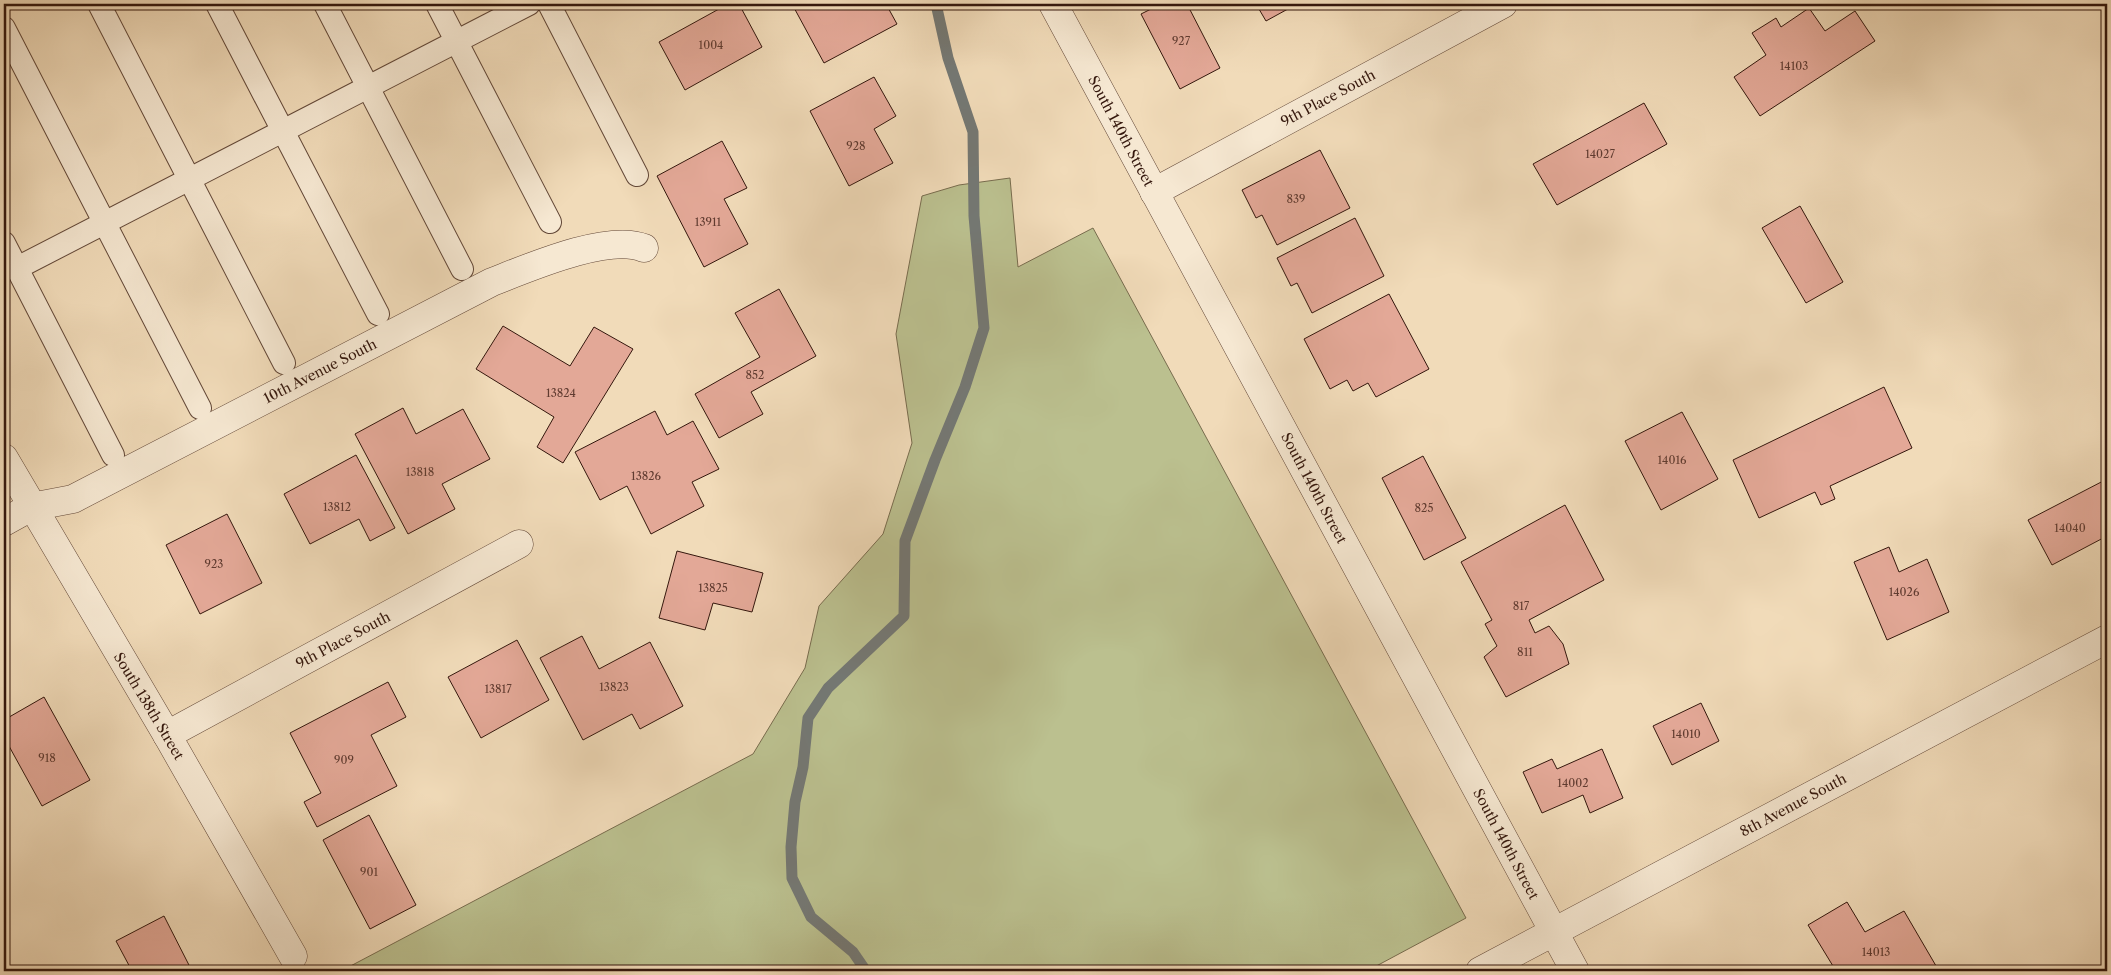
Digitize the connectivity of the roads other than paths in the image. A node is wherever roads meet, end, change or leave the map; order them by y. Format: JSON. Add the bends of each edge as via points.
{"nodes":[{"id":1,"x":99,"y":4,"type":"edge"},
{"id":2,"x":217,"y":4,"type":"edge"},
{"id":3,"x":325,"y":4,"type":"edge"},
{"id":4,"x":437,"y":4,"type":"edge"},
{"id":5,"x":529,"y":4,"type":"edge"},
{"id":6,"x":549,"y":4,"type":"edge"},
{"id":7,"x":1053,"y":4,"type":"edge"},
{"id":8,"x":1503,"y":4,"type":"edge"},
{"id":9,"x":4,"y":28,"type":"edge"},
{"id":10,"x":457,"y":41,"type":"junction"},
{"id":11,"x":368,"y":87,"type":"junction"},
{"id":12,"x":283,"y":131,"type":"junction"},
{"id":13,"x":637,"y":176,"type":"dead end"},
{"id":14,"x":189,"y":179,"type":"junction"},
{"id":15,"x":1154,"y":192,"type":"junction"},
{"id":16,"x":550,"y":222,"type":"dead end"},
{"id":17,"x":104,"y":223,"type":"junction"},
{"id":18,"x":4,"y":243,"type":"edge"},
{"id":19,"x":644,"y":248,"type":"dead end"},
{"id":20,"x":17,"y":268,"type":"junction"},
{"id":21,"x":462,"y":269,"type":"dead end"},
{"id":22,"x":378,"y":314,"type":"dead end"},
{"id":23,"x":284,"y":363,"type":"dead end"},
{"id":24,"x":200,"y":408,"type":"dead end"},
{"id":25,"x":113,"y":455,"type":"dead end"},
{"id":26,"x":4,"y":458,"type":"edge"},
{"id":27,"x":31,"y":507,"type":"junction"},
{"id":28,"x":4,"y":522,"type":"edge"},
{"id":29,"x":519,"y":544,"type":"dead end"},
{"id":30,"x":2107,"y":639,"type":"edge"},
{"id":31,"x":167,"y":735,"type":"junction"},
{"id":32,"x":1553,"y":931,"type":"junction"},
{"id":33,"x":293,"y":956,"type":"dead end"},
{"id":34,"x":1480,"y":971,"type":"edge"},
{"id":35,"x":1574,"y":971,"type":"edge"}],
"edges":[{"from":1,"to":14,"type":"lane"},
{"from":2,"to":12,"type":"lane"},
{"from":3,"to":11,"type":"lane"},
{"from":4,"to":10,"type":"lane"},
{"from":5,"to":10,"type":"lane"},
{"from":6,"to":13,"type":"lane"},
{"from":7,"to":15,"type":"street","name":"South 140th Street"},
{"from":8,"to":15,"type":"street","name":"9th Place South"},
{"from":9,"to":17,"type":"lane"},
{"from":10,"to":11,"type":"lane"},
{"from":10,"to":16,"type":"lane"},
{"from":11,"to":12,"type":"lane"},
{"from":11,"to":21,"type":"lane"},
{"from":12,"to":14,"type":"lane"},
{"from":12,"to":22,"type":"lane"},
{"from":14,"to":17,"type":"lane"},
{"from":14,"to":23,"type":"lane"},
{"from":15,"to":32,"type":"street","name":"South 140th Street"},
{"from":17,"to":20,"type":"lane"},
{"from":17,"to":24,"type":"lane"},
{"from":18,"to":20,"type":"lane"},
{"from":19,"to":27,"type":"street","name":"10th Avenue South","via":[[632,243],[608,244],[492,282],[74,499]]},
{"from":20,"to":25,"type":"lane"},
{"from":26,"to":27,"type":"street","name":"South 138th Street"},
{"from":27,"to":28,"type":"street","name":"10th Avenue South"},
{"from":27,"to":31,"type":"street","name":"South 138th Street"},
{"from":29,"to":31,"type":"street","name":"9th Place South"},
{"from":30,"to":32,"type":"street","name":"8th Avenue South"},
{"from":31,"to":33,"type":"street","name":"South 138th Street"},
{"from":32,"to":34,"type":"street","name":"8th Avenue South"},
{"from":32,"to":35,"type":"street","name":"South 140th Street"}]}
